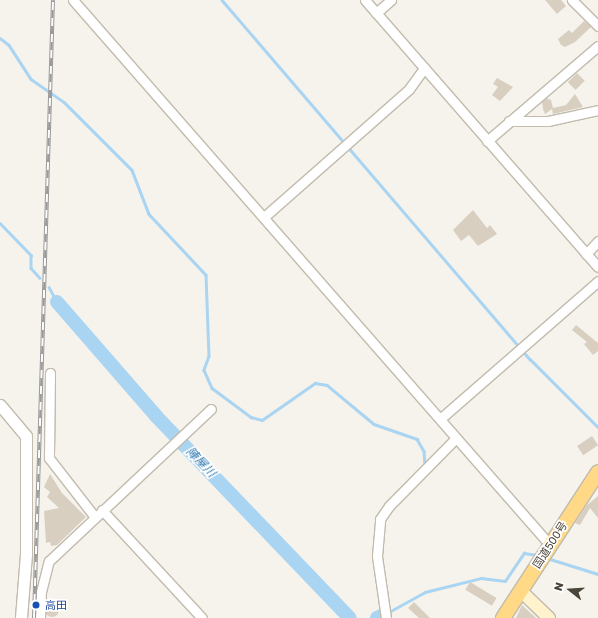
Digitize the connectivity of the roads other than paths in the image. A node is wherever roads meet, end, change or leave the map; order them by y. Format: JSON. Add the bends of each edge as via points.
{"nodes":[{"id":1,"x":73,"y":0,"type":"edge"},
{"id":2,"x":365,"y":0,"type":"edge"},
{"id":3,"x":391,"y":0,"type":"edge"},
{"id":4,"x":572,"y":0,"type":"edge"},
{"id":5,"x":376,"y":13,"type":"junction"},
{"id":6,"x":598,"y":26,"type":"edge"},
{"id":7,"x":598,"y":46,"type":"edge"},
{"id":8,"x":424,"y":68,"type":"junction"},
{"id":9,"x":598,"y":110,"type":"edge"},
{"id":10,"x":509,"y":121,"type":"junction"},
{"id":11,"x":487,"y":141,"type":"junction"},
{"id":12,"x":264,"y":217,"type":"junction"},
{"id":13,"x":598,"y":241,"type":"edge"},
{"id":14,"x":586,"y":254,"type":"junction"},
{"id":15,"x":598,"y":267,"type":"edge"},
{"id":16,"x":598,"y":280,"type":"edge"},
{"id":17,"x":50,"y":373,"type":"dead end"},
{"id":18,"x":0,"y":405,"type":"edge"},
{"id":19,"x":211,"y":409,"type":"dead end"},
{"id":20,"x":440,"y":419,"type":"junction"},
{"id":21,"x":456,"y":438,"type":"junction"},
{"id":22,"x":598,"y":472,"type":"edge"},
{"id":23,"x":102,"y":510,"type":"junction"},
{"id":24,"x":95,"y":517,"type":"junction"},
{"id":25,"x":550,"y":545,"type":"junction"},
{"id":26,"x":521,"y":591,"type":"junction"},
{"id":27,"x":21,"y":618,"type":"edge"},
{"id":28,"x":40,"y":618,"type":"edge"},
{"id":29,"x":202,"y":618,"type":"edge"},
{"id":30,"x":386,"y":618,"type":"edge"},
{"id":31,"x":503,"y":618,"type":"edge"},
{"id":32,"x":549,"y":618,"type":"edge"}],
"edges":[{"from":1,"to":12,"type":"street"},
{"from":2,"to":5,"type":"street"},
{"from":3,"to":5,"type":"street"},
{"from":4,"to":6,"type":"street"},
{"from":5,"to":8,"type":"street"},
{"from":7,"to":10,"type":"street"},
{"from":8,"to":11,"type":"street"},
{"from":8,"to":12,"type":"street","via":[[409,89]]},
{"from":9,"to":10,"type":"street","via":[[548,121]]},
{"from":10,"to":11,"type":"street"},
{"from":11,"to":14,"type":"street"},
{"from":12,"to":20,"type":"street"},
{"from":13,"to":14,"type":"street"},
{"from":14,"to":15,"type":"street"},
{"from":16,"to":20,"type":"street"},
{"from":17,"to":24,"type":"street","via":[[49,458]]},
{"from":18,"to":27,"type":"street","via":[[26,436],[26,554]]},
{"from":19,"to":23,"type":"street"},
{"from":20,"to":21,"type":"street"},
{"from":21,"to":25,"type":"street"},
{"from":21,"to":30,"type":"street","via":[[388,506],[380,519],[377,556]]},
{"from":22,"to":25,"type":"highway","name":"国道500号"},
{"from":23,"to":24,"type":"street"},
{"from":23,"to":29,"type":"street"},
{"from":24,"to":28,"type":"street","via":[[49,561],[41,592]]},
{"from":25,"to":26,"type":"highway","name":"国道500号"},
{"from":26,"to":31,"type":"highway","name":"国道500号"},
{"from":26,"to":32,"type":"main road"}]}
